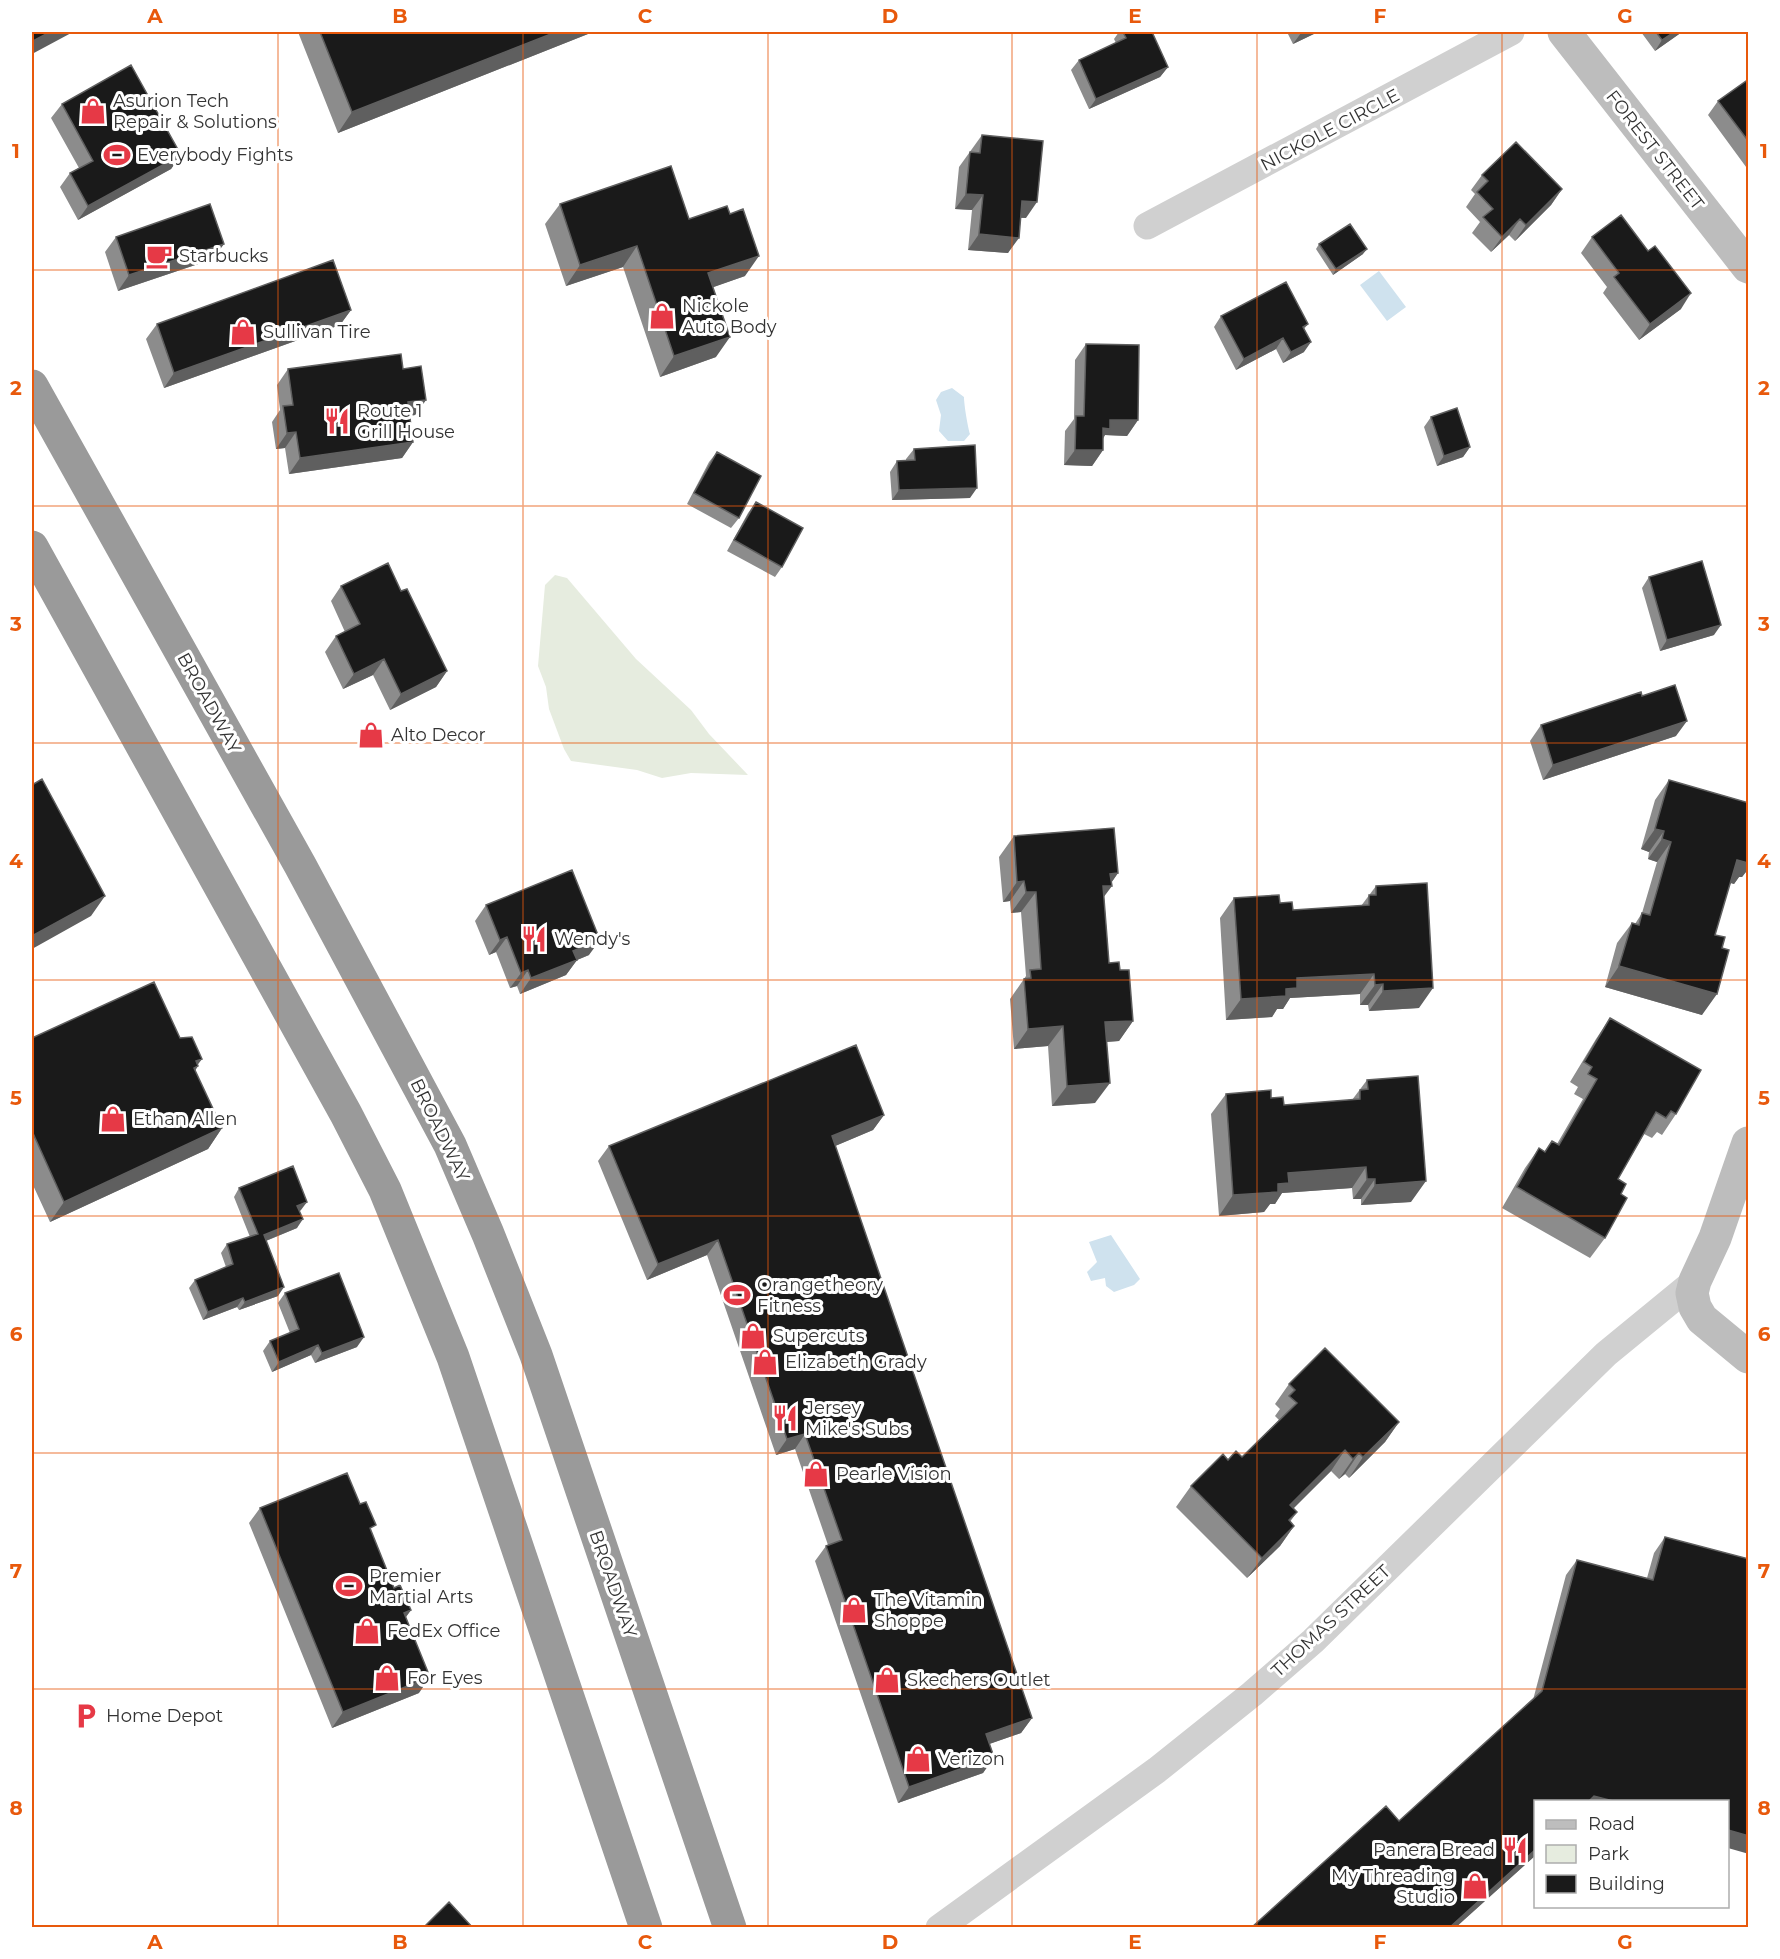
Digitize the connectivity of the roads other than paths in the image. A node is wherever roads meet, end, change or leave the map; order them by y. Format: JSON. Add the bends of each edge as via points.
{"nodes":[{"id":1,"x":1511,"y":32,"type":"edge"},
{"id":2,"x":1564,"y":32,"type":"edge"},
{"id":3,"x":1148,"y":226,"type":"dead end"},
{"id":4,"x":1747,"y":263,"type":"edge"},
{"id":5,"x":32,"y":386,"type":"edge"},
{"id":6,"x":32,"y":547,"type":"edge"},
{"id":7,"x":1749,"y":1143,"type":"edge"},
{"id":8,"x":1695,"y":1281,"type":"junction"},
{"id":9,"x":1749,"y":1357,"type":"edge"},
{"id":10,"x":646,"y":1928,"type":"edge"},
{"id":11,"x":730,"y":1928,"type":"edge"},
{"id":12,"x":939,"y":1928,"type":"edge"}],
"edges":[{"from":1,"to":3,"type":"street","name":"NICKOLE CIRCLE"},
{"from":2,"to":4,"type":"street","name":"FOREST STREET"},
{"from":5,"to":11,"type":"highway","name":"BROADWAY","via":[[294,855],[450,1145],[536,1355]]},
{"from":6,"to":10,"type":"highway","via":[[385,1190],[453,1357]]},
{"from":7,"to":8,"type":"street"},
{"from":8,"to":9,"type":"street","via":[[1694,1303],[1702,1319]]},
{"from":8,"to":12,"type":"street","name":"THOMAS STREET","via":[[1606,1354],[1313,1641],[1252,1694],[1157,1770]]}]}
